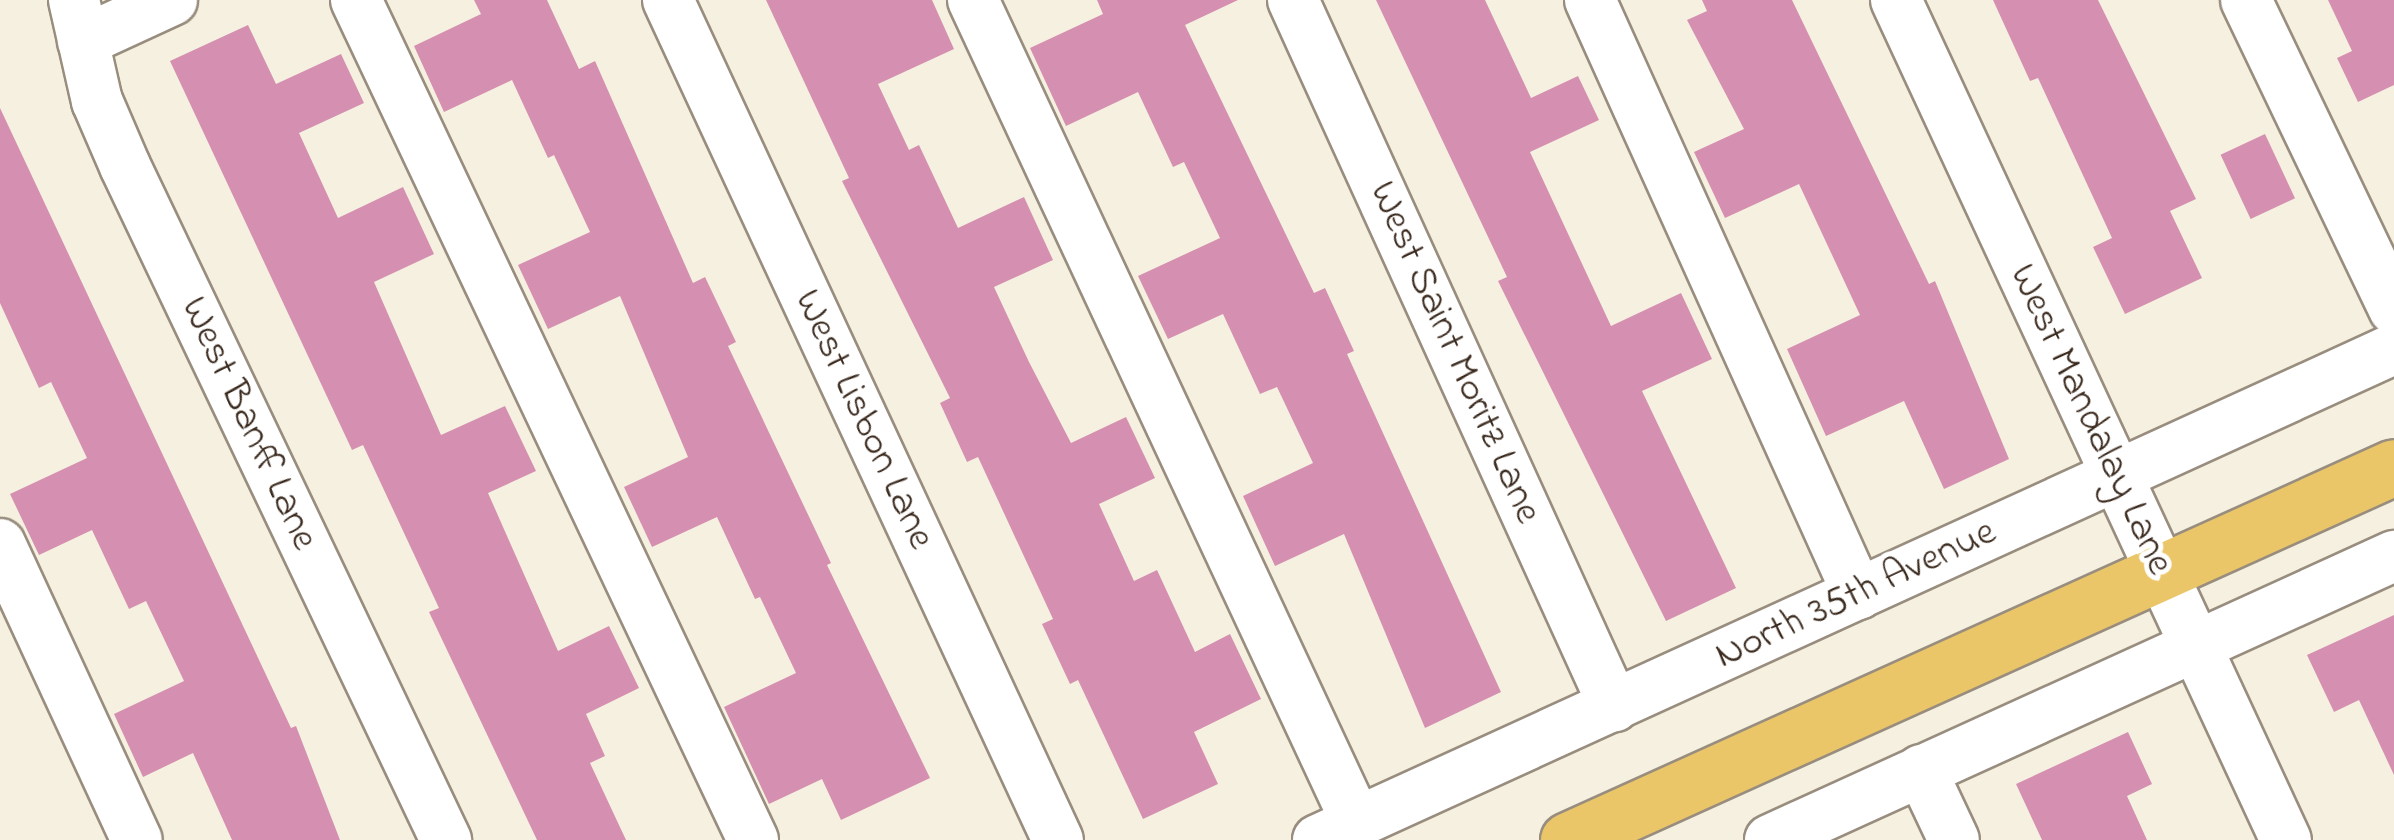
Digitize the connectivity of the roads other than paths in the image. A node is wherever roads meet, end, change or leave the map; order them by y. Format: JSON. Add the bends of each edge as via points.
{"nodes":[{"id":1,"x":172,"y":0,"type":"edge"},
{"id":2,"x":356,"y":0,"type":"edge"},
{"id":3,"x":668,"y":0,"type":"edge"},
{"id":4,"x":973,"y":0,"type":"edge"},
{"id":5,"x":1293,"y":0,"type":"edge"},
{"id":6,"x":1590,"y":0,"type":"edge"},
{"id":7,"x":1896,"y":0,"type":"edge"},
{"id":8,"x":2246,"y":0,"type":"edge"},
{"id":9,"x":78,"y":20,"type":"edge"},
{"id":10,"x":2394,"y":310,"type":"edge"},
{"id":11,"x":2394,"y":350,"type":"edge"},
{"id":12,"x":2394,"y":466,"type":"edge"},
{"id":13,"x":2115,"y":475,"type":"junction"},
{"id":14,"x":0,"y":544,"type":"edge"},
{"id":15,"x":2394,"y":556,"type":"edge"},
{"id":16,"x":2160,"y":571,"type":"junction"},
{"id":17,"x":1858,"y":594,"type":"junction"},
{"id":18,"x":2194,"y":646,"type":"junction"},
{"id":19,"x":1614,"y":706,"type":"junction"},
{"id":20,"x":1921,"y":770,"type":"junction"},
{"id":21,"x":1338,"y":831,"type":"edge"},
{"id":22,"x":138,"y":840,"type":"edge"},
{"id":23,"x":446,"y":840,"type":"edge"},
{"id":24,"x":753,"y":840,"type":"edge"},
{"id":25,"x":1058,"y":840,"type":"edge"},
{"id":26,"x":1568,"y":840,"type":"edge"},
{"id":27,"x":1770,"y":840,"type":"edge"},
{"id":28,"x":1954,"y":840,"type":"edge"},
{"id":29,"x":2286,"y":840,"type":"edge"}],
"edges":[{"from":1,"to":9,"type":"street"},
{"from":2,"to":24,"type":"street"},
{"from":3,"to":25,"type":"street","name":"West Lisbon Lane"},
{"from":4,"to":21,"type":"street"},
{"from":5,"to":19,"type":"street","name":"West Saint Moritz Lane"},
{"from":6,"to":17,"type":"street"},
{"from":7,"to":13,"type":"street","name":"West Mandalay Lane"},
{"from":8,"to":10,"type":"street"},
{"from":9,"to":23,"type":"street","name":"West Banff Lane","via":[[96,100],[125,166]]},
{"from":11,"to":13,"type":"street","name":"North 35th Avenue"},
{"from":12,"to":16,"type":"main road"},
{"from":13,"to":16,"type":"street","name":"West Mandalay Lane"},
{"from":13,"to":17,"type":"street","name":"North 35th Avenue"},
{"from":14,"to":22,"type":"street"},
{"from":15,"to":18,"type":"street"},
{"from":16,"to":18,"type":"street","name":"West Mandalay Lane"},
{"from":16,"to":26,"type":"main road"},
{"from":17,"to":19,"type":"street","name":"North 35th Avenue"},
{"from":18,"to":20,"type":"street"},
{"from":18,"to":29,"type":"street","name":"West Mandalay Lane"},
{"from":19,"to":21,"type":"street","name":"North 35th Avenue"},
{"from":20,"to":27,"type":"street"},
{"from":20,"to":28,"type":"street"}]}
